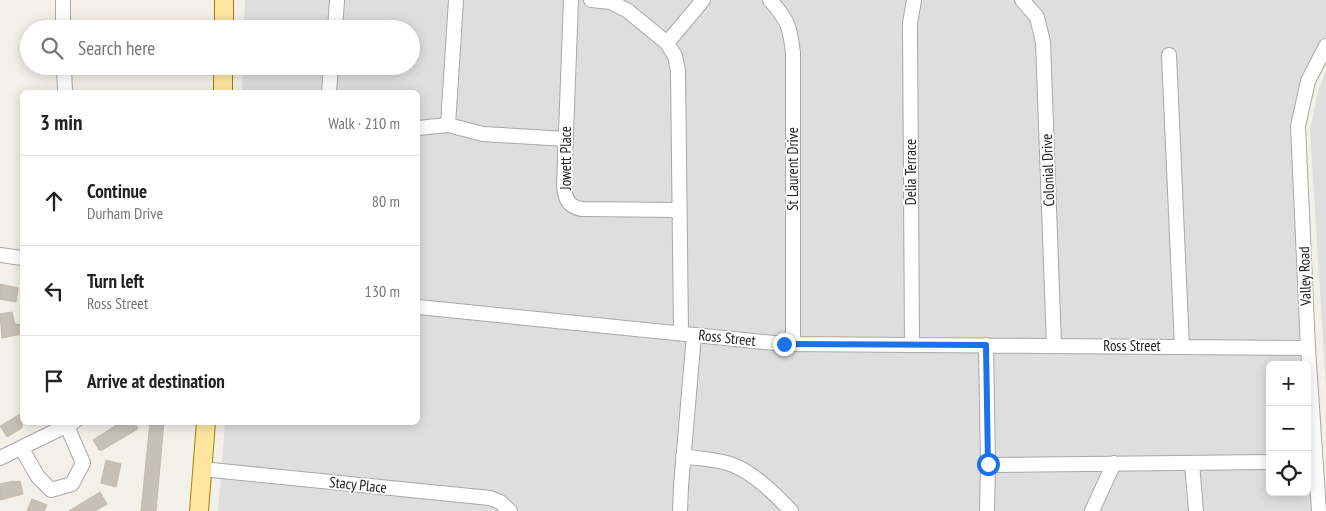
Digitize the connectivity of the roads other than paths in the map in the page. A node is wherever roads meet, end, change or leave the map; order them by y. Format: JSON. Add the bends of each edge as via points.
{"nodes":[{"id":1,"x":63,"y":0,"type":"edge"},
{"id":2,"x":224,"y":0,"type":"edge"},
{"id":3,"x":337,"y":0,"type":"edge"},
{"id":4,"x":456,"y":0,"type":"edge"},
{"id":5,"x":570,"y":0,"type":"edge"},
{"id":6,"x":591,"y":0,"type":"edge"},
{"id":7,"x":703,"y":0,"type":"edge"},
{"id":8,"x":770,"y":0,"type":"edge"},
{"id":9,"x":914,"y":0,"type":"edge"},
{"id":10,"x":1022,"y":0,"type":"edge"},
{"id":11,"x":64,"y":20,"type":"edge"},
{"id":12,"x":224,"y":20,"type":"edge"},
{"id":13,"x":336,"y":20,"type":"edge"},
{"id":14,"x":667,"y":43,"type":"junction"},
{"id":15,"x":1326,"y":46,"type":"edge"},
{"id":16,"x":1169,"y":55,"type":"dead end"},
{"id":17,"x":64,"y":75,"type":"edge"},
{"id":18,"x":223,"y":75,"type":"edge"},
{"id":19,"x":330,"y":75,"type":"edge"},
{"id":20,"x":65,"y":90,"type":"edge"},
{"id":21,"x":223,"y":90,"type":"edge"},
{"id":22,"x":329,"y":90,"type":"edge"},
{"id":23,"x":448,"y":125,"type":"junction"},
{"id":24,"x":420,"y":128,"type":"edge"},
{"id":25,"x":566,"y":139,"type":"junction"},
{"id":26,"x":679,"y":210,"type":"junction"},
{"id":27,"x":0,"y":255,"type":"edge"},
{"id":28,"x":20,"y":258,"type":"edge"},
{"id":29,"x":420,"y":307,"type":"edge"},
{"id":30,"x":687,"y":334,"type":"junction"},
{"id":31,"x":793,"y":344,"type":"junction"},
{"id":32,"x":912,"y":345,"type":"junction"},
{"id":33,"x":986,"y":345,"type":"junction"},
{"id":34,"x":1054,"y":346,"type":"junction"},
{"id":35,"x":1182,"y":347,"type":"junction"},
{"id":36,"x":1308,"y":348,"type":"junction"},
{"id":37,"x":69,"y":425,"type":"edge"},
{"id":38,"x":71,"y":425,"type":"edge"},
{"id":39,"x":206,"y":425,"type":"edge"},
{"id":40,"x":22,"y":448,"type":"junction"},
{"id":41,"x":1311,"y":451,"type":"edge"},
{"id":42,"x":683,"y":456,"type":"junction"},
{"id":43,"x":0,"y":458,"type":"edge"},
{"id":44,"x":1266,"y":462,"type":"edge"},
{"id":45,"x":1311,"y":462,"type":"edge"},
{"id":46,"x":1114,"y":463,"type":"junction"},
{"id":47,"x":1192,"y":463,"type":"junction"},
{"id":48,"x":988,"y":464,"type":"junction"},
{"id":49,"x":202,"y":469,"type":"junction"},
{"id":50,"x":198,"y":511,"type":"edge"},
{"id":51,"x":510,"y":511,"type":"edge"},
{"id":52,"x":680,"y":511,"type":"edge"},
{"id":53,"x":791,"y":511,"type":"edge"},
{"id":54,"x":988,"y":511,"type":"edge"},
{"id":55,"x":1092,"y":511,"type":"edge"},
{"id":56,"x":1196,"y":511,"type":"edge"},
{"id":57,"x":1319,"y":511,"type":"edge"}],
"edges":[{"from":1,"to":11,"type":"street"},
{"from":2,"to":12,"type":"main road"},
{"from":3,"to":13,"type":"street"},
{"from":4,"to":23,"type":"street"},
{"from":5,"to":25,"type":"street","name":"Jowett Place"},
{"from":6,"to":14,"type":"street","via":[[611,2],[628,11]]},
{"from":7,"to":14,"type":"street"},
{"from":8,"to":31,"type":"street","name":"St Laurent Drive","via":[[790,28],[793,53]]},
{"from":9,"to":32,"type":"street","name":"Delia Terrace","via":[[910,23]]},
{"from":10,"to":34,"type":"street","name":"Colonial Drive","via":[[1037,17],[1043,42]]},
{"from":14,"to":26,"type":"street","via":[[675,56],[678,71]]},
{"from":15,"to":36,"type":"street","name":"Valley Road","via":[[1308,81],[1298,126]]},
{"from":16,"to":35,"type":"street"},
{"from":17,"to":20,"type":"street"},
{"from":18,"to":21,"type":"main road"},
{"from":19,"to":22,"type":"street"},
{"from":23,"to":24,"type":"street"},
{"from":23,"to":25,"type":"street","via":[[483,134]]},
{"from":25,"to":26,"type":"street","name":"Jowett Place","via":[[565,195],[574,208]]},
{"from":26,"to":30,"type":"street"},
{"from":27,"to":28,"type":"street"},
{"from":29,"to":30,"type":"street","name":"Ross Street"},
{"from":30,"to":31,"type":"street","name":"Ross Street"},
{"from":30,"to":42,"type":"street"},
{"from":31,"to":32,"type":"street","name":"Ross Street"},
{"from":32,"to":33,"type":"street","name":"Ross Street"},
{"from":33,"to":34,"type":"street","name":"Ross Street"},
{"from":33,"to":48,"type":"street"},
{"from":34,"to":35,"type":"street","name":"Ross Street"},
{"from":35,"to":36,"type":"street","name":"Ross Street"},
{"from":36,"to":41,"type":"street","name":"Valley Road"},
{"from":37,"to":40,"type":"street"},
{"from":38,"to":40,"type":"street","via":[[83,463],[72,484],[51,490],[38,476]]},
{"from":39,"to":49,"type":"main road"},
{"from":40,"to":43,"type":"street"},
{"from":42,"to":52,"type":"street"},
{"from":42,"to":53,"type":"street","via":[[733,465],[747,472]]},
{"from":44,"to":47,"type":"street"},
{"from":45,"to":57,"type":"street","name":"Valley Road"},
{"from":46,"to":47,"type":"street"},
{"from":46,"to":48,"type":"street"},
{"from":46,"to":55,"type":"street"},
{"from":47,"to":56,"type":"street"},
{"from":48,"to":54,"type":"street"},
{"from":49,"to":50,"type":"main road"},
{"from":49,"to":51,"type":"street","name":"Stacy Place","via":[[490,498]]}]}
